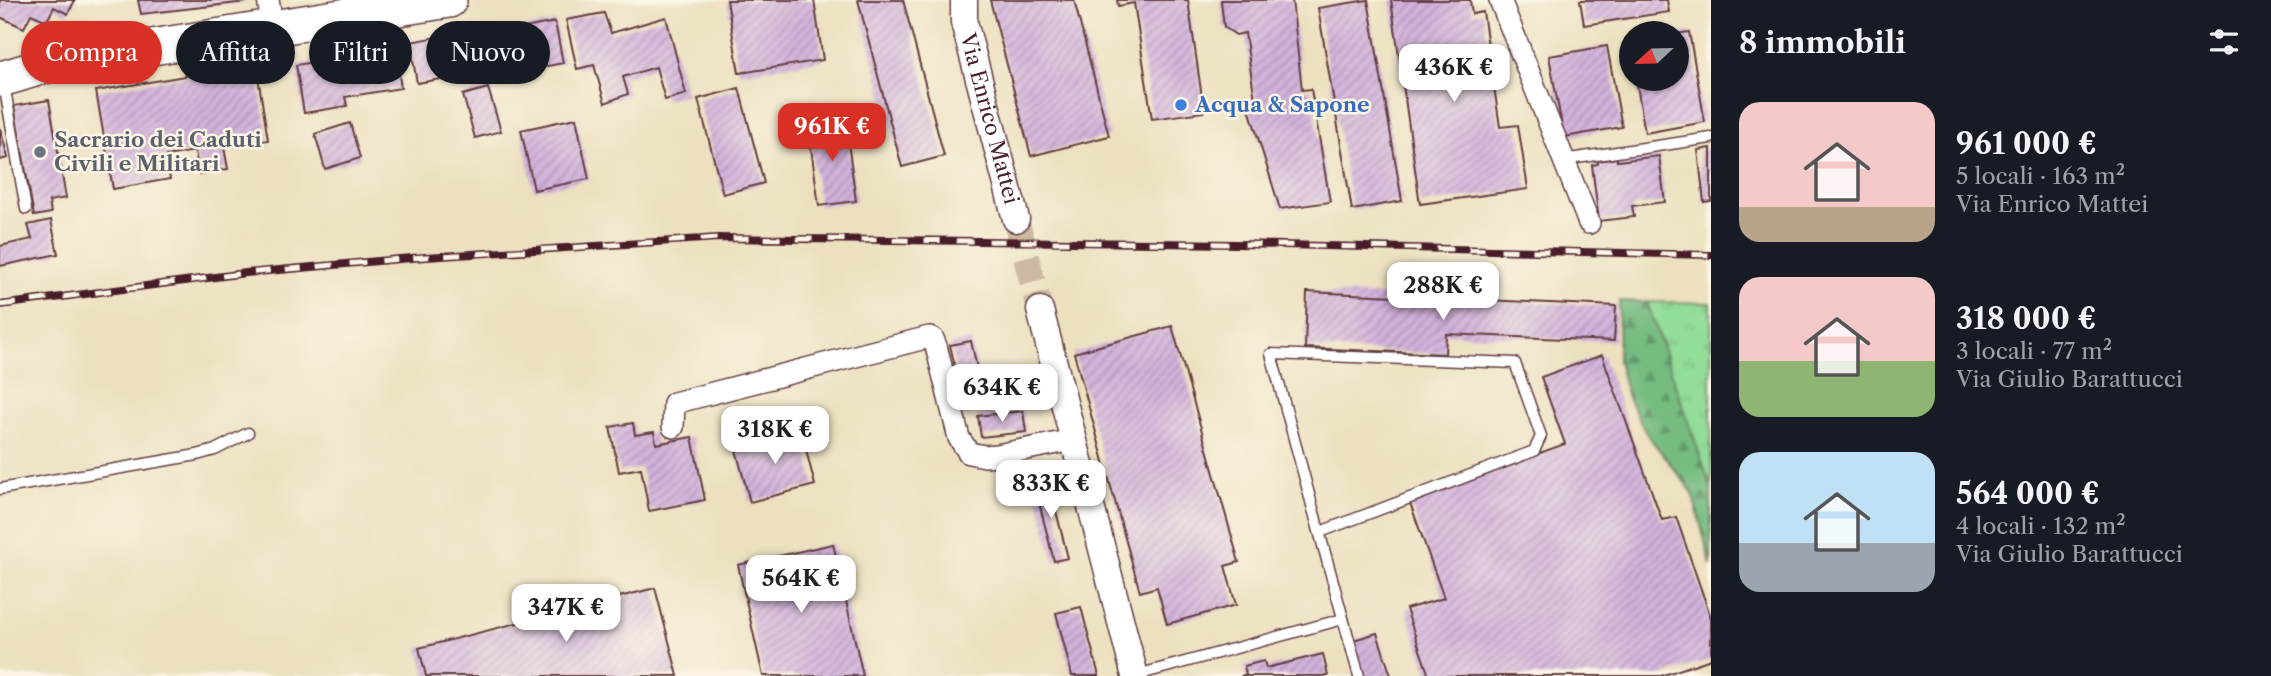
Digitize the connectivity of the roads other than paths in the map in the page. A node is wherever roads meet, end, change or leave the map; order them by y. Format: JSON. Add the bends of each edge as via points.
{"nodes":[{"id":1,"x":449,"y":0,"type":"edge"},
{"id":2,"x":1500,"y":0,"type":"edge"},
{"id":3,"x":960,"y":6,"type":"edge"},
{"id":4,"x":271,"y":14,"type":"edge"},
{"id":5,"x":1,"y":71,"type":"edge"},
{"id":6,"x":1711,"y":138,"type":"edge"},
{"id":7,"x":1563,"y":160,"type":"junction"},
{"id":8,"x":26,"y":209,"type":"dead end"},
{"id":9,"x":1016,"y":219,"type":"tunnel mouth"},
{"id":10,"x":1589,"y":223,"type":"dead end"},
{"id":11,"x":1040,"y":310,"type":"tunnel mouth"},
{"id":12,"x":673,"y":427,"type":"dead end"},
{"id":13,"x":248,"y":433,"type":"dead end"},
{"id":14,"x":1073,"y":440,"type":"junction"},
{"id":15,"x":0,"y":489,"type":"edge"},
{"id":16,"x":1320,"y":533,"type":"junction"},
{"id":17,"x":1343,"y":619,"type":"junction"},
{"id":18,"x":1135,"y":676,"type":"edge"},
{"id":19,"x":1359,"y":676,"type":"edge"}],
"edges":[{"from":1,"to":4,"type":"main road"},
{"from":2,"to":7,"type":"street"},
{"from":3,"to":9,"type":"street","name":"Via Enrico Mattei"},
{"from":4,"to":5,"type":"main road","via":[[48,64],[27,73]]},
{"from":5,"to":8,"type":"lane"},
{"from":6,"to":7,"type":"lane"},
{"from":7,"to":10,"type":"street"},
{"from":11,"to":14,"type":"street"},
{"from":12,"to":14,"type":"street","via":[[674,403],[929,337],[936,346],[959,438],[969,453],[985,456]]},
{"from":13,"to":15,"type":"lane","via":[[197,455]]},
{"from":14,"to":18,"type":"street"},
{"from":16,"to":16,"type":"lane","via":[[1271,354],[1515,363],[1541,436],[1534,451]]},
{"from":16,"to":17,"type":"lane"},
{"from":17,"to":18,"type":"lane"},
{"from":17,"to":19,"type":"lane"}]}
